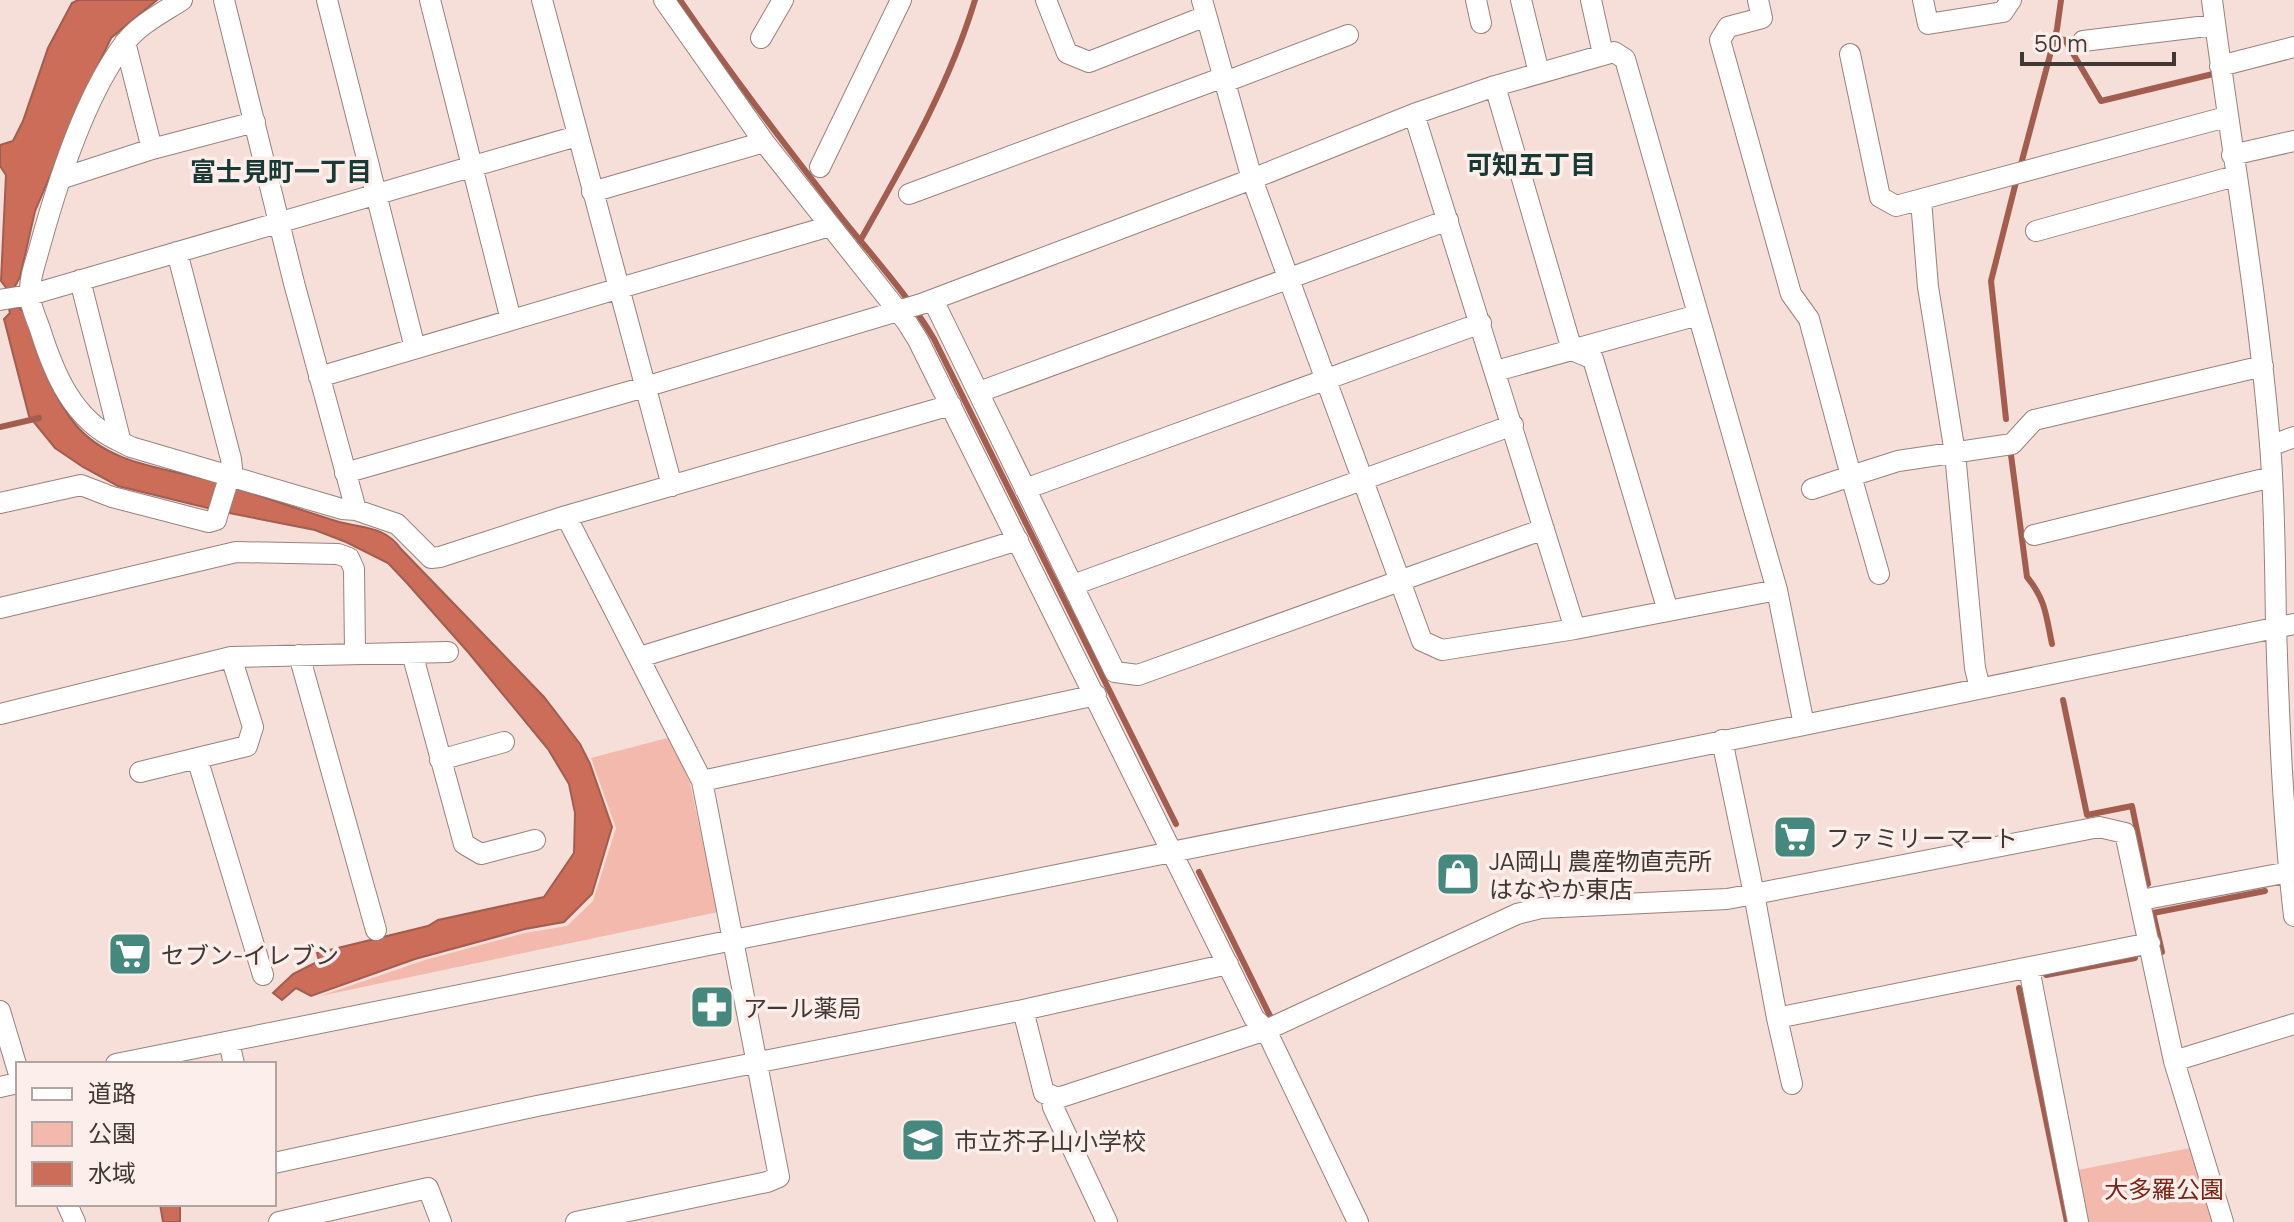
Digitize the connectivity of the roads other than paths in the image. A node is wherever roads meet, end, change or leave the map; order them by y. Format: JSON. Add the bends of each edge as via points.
{"nodes":[{"id":1,"x":182,"y":0,"type":"edge"},
{"id":2,"x":224,"y":0,"type":"edge"},
{"id":3,"x":327,"y":0,"type":"edge"},
{"id":4,"x":430,"y":0,"type":"edge"},
{"id":5,"x":542,"y":0,"type":"edge"},
{"id":6,"x":664,"y":0,"type":"edge"},
{"id":7,"x":783,"y":0,"type":"edge"},
{"id":8,"x":901,"y":0,"type":"edge"},
{"id":9,"x":1046,"y":0,"type":"edge"},
{"id":10,"x":1476,"y":0,"type":"edge"},
{"id":11,"x":1521,"y":0,"type":"edge"},
{"id":12,"x":1591,"y":0,"type":"edge"},
{"id":13,"x":1758,"y":0,"type":"edge"},
{"id":14,"x":1923,"y":0,"type":"edge"},
{"id":15,"x":2011,"y":0,"type":"edge"},
{"id":16,"x":2212,"y":0,"type":"edge"},
{"id":17,"x":1208,"y":6,"type":"edge"},
{"id":18,"x":1481,"y":23,"type":"dead end"},
{"id":19,"x":2215,"y":25,"type":"junction"},
{"id":20,"x":1348,"y":35,"type":"dead end"},
{"id":21,"x":761,"y":38,"type":"dead end"},
{"id":22,"x":2083,"y":41,"type":"dead end"},
{"id":23,"x":125,"y":42,"type":"junction"},
{"id":24,"x":2294,"y":47,"type":"edge"},
{"id":25,"x":1603,"y":54,"type":"junction"},
{"id":26,"x":1850,"y":54,"type":"dead end"},
{"id":27,"x":2220,"y":66,"type":"junction"},
{"id":28,"x":1539,"y":73,"type":"junction"},
{"id":29,"x":1224,"y":80,"type":"junction"},
{"id":30,"x":1495,"y":86,"type":"junction"},
{"id":31,"x":1414,"y":114,"type":"junction"},
{"id":32,"x":2226,"y":117,"type":"junction"},
{"id":33,"x":255,"y":122,"type":"junction"},
{"id":34,"x":577,"y":136,"type":"junction"},
{"id":35,"x":2294,"y":141,"type":"edge"},
{"id":36,"x":764,"y":142,"type":"junction"},
{"id":37,"x":152,"y":149,"type":"junction"},
{"id":38,"x":2232,"y":155,"type":"junction"},
{"id":39,"x":474,"y":166,"type":"junction"},
{"id":40,"x":820,"y":167,"type":"dead end"},
{"id":41,"x":2235,"y":176,"type":"junction"},
{"id":42,"x":63,"y":178,"type":"junction"},
{"id":43,"x":1252,"y":179,"type":"junction"},
{"id":44,"x":592,"y":192,"type":"junction"},
{"id":45,"x":376,"y":194,"type":"junction"},
{"id":46,"x":909,"y":194,"type":"dead end"},
{"id":47,"x":1921,"y":200,"type":"junction"},
{"id":48,"x":1448,"y":220,"type":"junction"},
{"id":49,"x":280,"y":221,"type":"junction"},
{"id":50,"x":830,"y":226,"type":"junction"},
{"id":51,"x":2036,"y":231,"type":"dead end"},
{"id":52,"x":177,"y":252,"type":"junction"},
{"id":53,"x":80,"y":280,"type":"junction"},
{"id":54,"x":1290,"y":280,"type":"junction"},
{"id":55,"x":618,"y":290,"type":"junction"},
{"id":56,"x":14,"y":298,"type":"edge"},
{"id":57,"x":915,"y":306,"type":"junction"},
{"id":58,"x":1698,"y":315,"type":"junction"},
{"id":59,"x":511,"y":320,"type":"junction"},
{"id":60,"x":1481,"y":323,"type":"junction"},
{"id":61,"x":415,"y":348,"type":"junction"},
{"id":62,"x":1572,"y":350,"type":"junction"},
{"id":63,"x":2263,"y":366,"type":"junction"},
{"id":64,"x":1496,"y":371,"type":"junction"},
{"id":65,"x":319,"y":377,"type":"junction"},
{"id":66,"x":1326,"y":378,"type":"junction"},
{"id":67,"x":645,"y":387,"type":"junction"},
{"id":68,"x":979,"y":392,"type":"junction"},
{"id":69,"x":951,"y":405,"type":"junction"},
{"id":70,"x":1513,"y":425,"type":"junction"},
{"id":71,"x":2294,"y":437,"type":"edge"},
{"id":72,"x":117,"y":440,"type":"junction"},
{"id":73,"x":2270,"y":446,"type":"junction"},
{"id":74,"x":1955,"y":453,"type":"junction"},
{"id":75,"x":345,"y":473,"type":"junction"},
{"id":76,"x":1851,"y":476,"type":"junction"},
{"id":77,"x":2272,"y":477,"type":"junction"},
{"id":78,"x":228,"y":479,"type":"junction"},
{"id":79,"x":1363,"y":479,"type":"junction"},
{"id":80,"x":672,"y":486,"type":"junction"},
{"id":81,"x":1025,"y":489,"type":"junction"},
{"id":82,"x":1812,"y":489,"type":"dead end"},
{"id":83,"x":0,"y":503,"type":"edge"},
{"id":84,"x":356,"y":510,"type":"junction"},
{"id":85,"x":566,"y":516,"type":"junction"},
{"id":86,"x":214,"y":517,"type":"junction"},
{"id":87,"x":1544,"y":529,"type":"junction"},
{"id":88,"x":2034,"y":535,"type":"dead end"},
{"id":89,"x":1018,"y":540,"type":"junction"},
{"id":90,"x":217,"y":556,"type":"junction"},
{"id":91,"x":1879,"y":574,"type":"dead end"},
{"id":92,"x":1399,"y":580,"type":"junction"},
{"id":93,"x":1073,"y":585,"type":"junction"},
{"id":94,"x":1777,"y":590,"type":"junction"},
{"id":95,"x":0,"y":608,"type":"edge"},
{"id":96,"x":1668,"y":611,"type":"junction"},
{"id":97,"x":2285,"y":626,"type":"edge"},
{"id":98,"x":1575,"y":629,"type":"junction"},
{"id":99,"x":355,"y":652,"type":"junction"},
{"id":100,"x":448,"y":652,"type":"dead end"},
{"id":101,"x":412,"y":653,"type":"junction"},
{"id":102,"x":299,"y":655,"type":"junction"},
{"id":103,"x":231,"y":657,"type":"junction"},
{"id":104,"x":640,"y":657,"type":"junction"},
{"id":105,"x":1980,"y":688,"type":"junction"},
{"id":106,"x":1096,"y":695,"type":"junction"},
{"id":107,"x":0,"y":714,"type":"edge"},
{"id":108,"x":1804,"y":725,"type":"junction"},
{"id":109,"x":1722,"y":740,"type":"junction"},
{"id":110,"x":504,"y":742,"type":"dead end"},
{"id":111,"x":197,"y":758,"type":"junction"},
{"id":112,"x":440,"y":760,"type":"junction"},
{"id":113,"x":140,"y":772,"type":"dead end"},
{"id":114,"x":702,"y":781,"type":"junction"},
{"id":115,"x":535,"y":840,"type":"dead end"},
{"id":116,"x":1173,"y":852,"type":"junction"},
{"id":117,"x":2289,"y":872,"type":"junction"},
{"id":118,"x":1754,"y":894,"type":"junction"},
{"id":119,"x":2141,"y":900,"type":"junction"},
{"id":120,"x":2294,"y":916,"type":"edge"},
{"id":121,"x":376,"y":930,"type":"dead end"},
{"id":122,"x":733,"y":939,"type":"junction"},
{"id":123,"x":2150,"y":943,"type":"junction"},
{"id":124,"x":1228,"y":964,"type":"junction"},
{"id":125,"x":2029,"y":968,"type":"junction"},
{"id":126,"x":263,"y":975,"type":"dead end"},
{"id":127,"x":1023,"y":1010,"type":"junction"},
{"id":128,"x":0,"y":1011,"type":"edge"},
{"id":129,"x":1777,"y":1018,"type":"junction"},
{"id":130,"x":2294,"y":1024,"type":"edge"},
{"id":131,"x":1272,"y":1027,"type":"junction"},
{"id":132,"x":229,"y":1042,"type":"junction"},
{"id":133,"x":2174,"y":1061,"type":"junction"},
{"id":134,"x":126,"y":1062,"type":"edge"},
{"id":135,"x":234,"y":1062,"type":"edge"},
{"id":136,"x":757,"y":1062,"type":"junction"},
{"id":137,"x":16,"y":1064,"type":"edge"},
{"id":138,"x":1792,"y":1084,"type":"dead end"},
{"id":139,"x":1051,"y":1095,"type":"junction"},
{"id":140,"x":276,"y":1163,"type":"edge"},
{"id":141,"x":279,"y":1222,"type":"edge"},
{"id":142,"x":441,"y":1222,"type":"edge"},
{"id":143,"x":576,"y":1222,"type":"edge"},
{"id":144,"x":1107,"y":1222,"type":"edge"},
{"id":145,"x":1358,"y":1222,"type":"edge"},
{"id":146,"x":2078,"y":1222,"type":"edge"},
{"id":147,"x":2223,"y":1222,"type":"edge"}],
"edges":[{"from":1,"to":23,"type":"street"},
{"from":2,"to":33,"type":"street"},
{"from":3,"to":45,"type":"street"},
{"from":4,"to":39,"type":"street"},
{"from":5,"to":34,"type":"street"},
{"from":6,"to":36,"type":"street"},
{"from":7,"to":21,"type":"street"},
{"from":8,"to":40,"type":"street"},
{"from":9,"to":17,"type":"street","via":[[1067,53],[1089,62]]},
{"from":10,"to":18,"type":"street"},
{"from":11,"to":28,"type":"street"},
{"from":12,"to":25,"type":"street"},
{"from":13,"to":76,"type":"street","via":[[1762,18],[1728,27],[1720,40],[1791,294],[1809,319]]},
{"from":14,"to":15,"type":"street","via":[[1928,24],[2003,12]]},
{"from":16,"to":19,"type":"street"},
{"from":17,"to":29,"type":"street"},
{"from":19,"to":22,"type":"street"},
{"from":19,"to":27,"type":"street"},
{"from":20,"to":29,"type":"street"},
{"from":23,"to":37,"type":"street"},
{"from":23,"to":42,"type":"street","via":[[101,80]]},
{"from":24,"to":27,"type":"street"},
{"from":25,"to":28,"type":"street"},
{"from":25,"to":58,"type":"street","via":[[1614,52],[1625,59]]},
{"from":26,"to":47,"type":"street","via":[[1880,197],[1896,206]]},
{"from":27,"to":32,"type":"street"},
{"from":28,"to":30,"type":"street"},
{"from":29,"to":43,"type":"street"},
{"from":29,"to":46,"type":"street"},
{"from":30,"to":31,"type":"street"},
{"from":30,"to":62,"type":"street"},
{"from":31,"to":43,"type":"street"},
{"from":31,"to":48,"type":"street"},
{"from":32,"to":38,"type":"street"},
{"from":32,"to":47,"type":"street"},
{"from":33,"to":37,"type":"street"},
{"from":33,"to":49,"type":"street"},
{"from":34,"to":39,"type":"street"},
{"from":34,"to":44,"type":"street"},
{"from":35,"to":38,"type":"street"},
{"from":36,"to":44,"type":"street"},
{"from":36,"to":50,"type":"street"},
{"from":37,"to":42,"type":"street"},
{"from":38,"to":41,"type":"street"},
{"from":39,"to":45,"type":"street"},
{"from":39,"to":59,"type":"street"},
{"from":41,"to":51,"type":"street"},
{"from":41,"to":63,"type":"street"},
{"from":42,"to":56,"type":"street","via":[[30,282]]},
{"from":43,"to":54,"type":"street"},
{"from":43,"to":57,"type":"street"},
{"from":44,"to":55,"type":"street"},
{"from":45,"to":49,"type":"street"},
{"from":45,"to":61,"type":"street"},
{"from":47,"to":74,"type":"street","via":[[1928,287]]},
{"from":48,"to":54,"type":"street"},
{"from":48,"to":60,"type":"street"},
{"from":49,"to":52,"type":"street"},
{"from":49,"to":65,"type":"street"},
{"from":50,"to":55,"type":"street"},
{"from":50,"to":57,"type":"street"},
{"from":52,"to":53,"type":"street"},
{"from":52,"to":78,"type":"street","via":[[231,459]]},
{"from":53,"to":56,"type":"street"},
{"from":53,"to":72,"type":"street"},
{"from":54,"to":66,"type":"street"},
{"from":54,"to":68,"type":"street"},
{"from":55,"to":59,"type":"street"},
{"from":55,"to":67,"type":"street"},
{"from":56,"to":72,"type":"street","via":[[71,401],[84,418]]},
{"from":57,"to":67,"type":"street"},
{"from":57,"to":68,"type":"street"},
{"from":57,"to":69,"type":"street","via":[[906,321]]},
{"from":58,"to":62,"type":"street"},
{"from":58,"to":94,"type":"street"},
{"from":59,"to":61,"type":"street"},
{"from":60,"to":64,"type":"street"},
{"from":60,"to":66,"type":"street"},
{"from":61,"to":65,"type":"street"},
{"from":62,"to":64,"type":"street"},
{"from":62,"to":96,"type":"street","via":[[1593,359]]},
{"from":63,"to":73,"type":"street"},
{"from":63,"to":74,"type":"street","via":[[2034,420],[2012,444]]},
{"from":64,"to":70,"type":"street"},
{"from":65,"to":75,"type":"street"},
{"from":66,"to":79,"type":"street"},
{"from":66,"to":81,"type":"street"},
{"from":67,"to":75,"type":"street"},
{"from":67,"to":80,"type":"street"},
{"from":68,"to":81,"type":"street"},
{"from":69,"to":80,"type":"street"},
{"from":69,"to":89,"type":"street"},
{"from":70,"to":79,"type":"street"},
{"from":70,"to":87,"type":"street"},
{"from":71,"to":73,"type":"street"},
{"from":72,"to":78,"type":"street"},
{"from":73,"to":77,"type":"street"},
{"from":74,"to":76,"type":"street","via":[[1898,461]]},
{"from":74,"to":105,"type":"street"},
{"from":75,"to":84,"type":"street"},
{"from":76,"to":82,"type":"street"},
{"from":76,"to":91,"type":"street"},
{"from":77,"to":88,"type":"street"},
{"from":77,"to":97,"type":"street"},
{"from":78,"to":84,"type":"street"},
{"from":78,"to":86,"type":"street"},
{"from":79,"to":92,"type":"street"},
{"from":79,"to":93,"type":"street"},
{"from":80,"to":85,"type":"street"},
{"from":81,"to":93,"type":"street"},
{"from":83,"to":86,"type":"street","via":[[81,485],[112,497]]},
{"from":84,"to":85,"type":"street","via":[[397,524],[431,558]]},
{"from":85,"to":104,"type":"street"},
{"from":86,"to":90,"type":"street"},
{"from":87,"to":92,"type":"street"},
{"from":87,"to":98,"type":"street"},
{"from":89,"to":104,"type":"street"},
{"from":89,"to":106,"type":"street"},
{"from":90,"to":95,"type":"street"},
{"from":90,"to":99,"type":"street","via":[[255,551],[349,558],[354,569]]},
{"from":92,"to":93,"type":"street","via":[[1138,675],[1115,672]]},
{"from":92,"to":98,"type":"street","via":[[1422,641],[1442,650]]},
{"from":94,"to":96,"type":"street"},
{"from":94,"to":108,"type":"street"},
{"from":96,"to":98,"type":"street"},
{"from":97,"to":105,"type":"street"},
{"from":97,"to":117,"type":"street"},
{"from":99,"to":101,"type":"street"},
{"from":99,"to":102,"type":"street"},
{"from":100,"to":101,"type":"street"},
{"from":101,"to":112,"type":"street"},
{"from":102,"to":103,"type":"street"},
{"from":102,"to":121,"type":"street"},
{"from":103,"to":107,"type":"street"},
{"from":103,"to":111,"type":"street","via":[[253,727],[247,746]]},
{"from":104,"to":114,"type":"street"},
{"from":105,"to":108,"type":"street"},
{"from":106,"to":114,"type":"street"},
{"from":106,"to":116,"type":"street"},
{"from":108,"to":109,"type":"street"},
{"from":109,"to":116,"type":"street"},
{"from":109,"to":118,"type":"street"},
{"from":110,"to":112,"type":"street"},
{"from":111,"to":113,"type":"street"},
{"from":111,"to":126,"type":"street"},
{"from":112,"to":115,"type":"street","via":[[464,844],[481,854]]},
{"from":114,"to":122,"type":"street"},
{"from":116,"to":122,"type":"street"},
{"from":116,"to":124,"type":"street"},
{"from":117,"to":119,"type":"street"},
{"from":117,"to":120,"type":"street"},
{"from":118,"to":119,"type":"street","via":[[2099,827],[2125,833]]},
{"from":118,"to":129,"type":"street"},
{"from":118,"to":131,"type":"street","via":[[1517,914]]},
{"from":119,"to":123,"type":"street"},
{"from":122,"to":132,"type":"street"},
{"from":122,"to":136,"type":"street"},
{"from":123,"to":125,"type":"street"},
{"from":123,"to":133,"type":"street"},
{"from":124,"to":127,"type":"street"},
{"from":124,"to":131,"type":"street","via":[[1254,1018]]},
{"from":125,"to":129,"type":"street"},
{"from":125,"to":146,"type":"street"},
{"from":127,"to":136,"type":"street"},
{"from":127,"to":139,"type":"street","via":[[1044,1093]]},
{"from":128,"to":137,"type":"street"},
{"from":129,"to":138,"type":"street"},
{"from":130,"to":133,"type":"street"},
{"from":131,"to":139,"type":"street","via":[[1058,1098]]},
{"from":131,"to":145,"type":"street"},
{"from":132,"to":134,"type":"street"},
{"from":132,"to":135,"type":"street"},
{"from":133,"to":147,"type":"street"},
{"from":136,"to":140,"type":"street"},
{"from":136,"to":143,"type":"street","via":[[779,1177]]},
{"from":139,"to":144,"type":"street"},
{"from":141,"to":142,"type":"street","via":[[428,1188]]}]}
